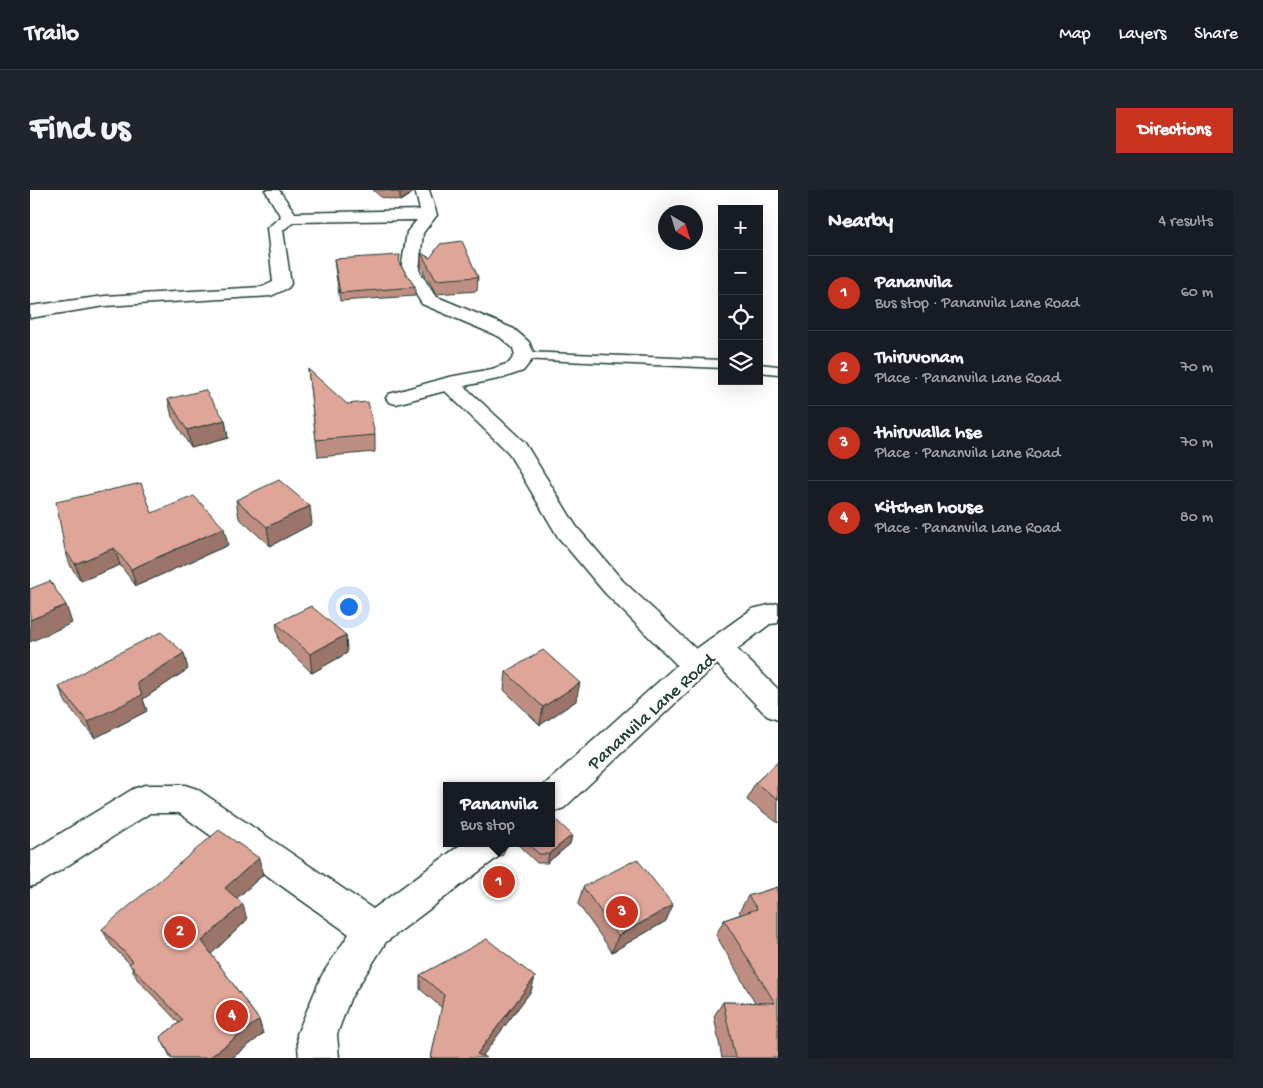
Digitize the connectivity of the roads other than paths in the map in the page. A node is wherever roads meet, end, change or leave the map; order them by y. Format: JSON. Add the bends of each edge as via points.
{"nodes":[{"id":1,"x":272,"y":190,"type":"edge"},
{"id":2,"x":422,"y":190,"type":"edge"},
{"id":3,"x":429,"y":215,"type":"junction"},
{"id":4,"x":290,"y":218,"type":"junction"},
{"id":5,"x":30,"y":312,"type":"edge"},
{"id":6,"x":525,"y":356,"type":"junction"},
{"id":7,"x":718,"y":364,"type":"edge"},
{"id":8,"x":763,"y":368,"type":"edge"},
{"id":9,"x":778,"y":370,"type":"edge"},
{"id":10,"x":449,"y":383,"type":"junction"},
{"id":11,"x":396,"y":398,"type":"dead end"},
{"id":12,"x":778,"y":613,"type":"edge"},
{"id":13,"x":719,"y":649,"type":"junction"},
{"id":14,"x":694,"y":665,"type":"junction"},
{"id":15,"x":778,"y":708,"type":"edge"},
{"id":16,"x":555,"y":795,"type":"edge"},
{"id":17,"x":485,"y":847,"type":"edge"},
{"id":18,"x":30,"y":871,"type":"edge"},
{"id":19,"x":373,"y":930,"type":"junction"},
{"id":20,"x":319,"y":1058,"type":"edge"}],
"edges":[{"from":1,"to":4,"type":"street"},
{"from":2,"to":3,"type":"street"},
{"from":3,"to":4,"type":"street"},
{"from":3,"to":6,"type":"street","via":[[415,232],[410,270],[428,300],[507,333],[522,346]]},
{"from":4,"to":5,"type":"street","via":[[275,228],[282,284],[265,292],[105,301]]},
{"from":6,"to":7,"type":"lane"},
{"from":6,"to":10,"type":"street","via":[[516,367]]},
{"from":8,"to":9,"type":"lane"},
{"from":10,"to":11,"type":"street"},
{"from":10,"to":14,"type":"street","via":[[517,448],[567,531],[614,586]]},
{"from":12,"to":13,"type":"street","name":"Pananvila Lane Road","via":[[762,616]]},
{"from":13,"to":14,"type":"street","name":"Pananvila Lane Road"},
{"from":13,"to":15,"type":"street"},
{"from":14,"to":16,"type":"street","name":"Pananvila Lane Road"},
{"from":17,"to":19,"type":"street"},
{"from":18,"to":19,"type":"street","via":[[145,799],[185,800]]},
{"from":19,"to":20,"type":"street","via":[[335,988],[316,1034]]}]}
